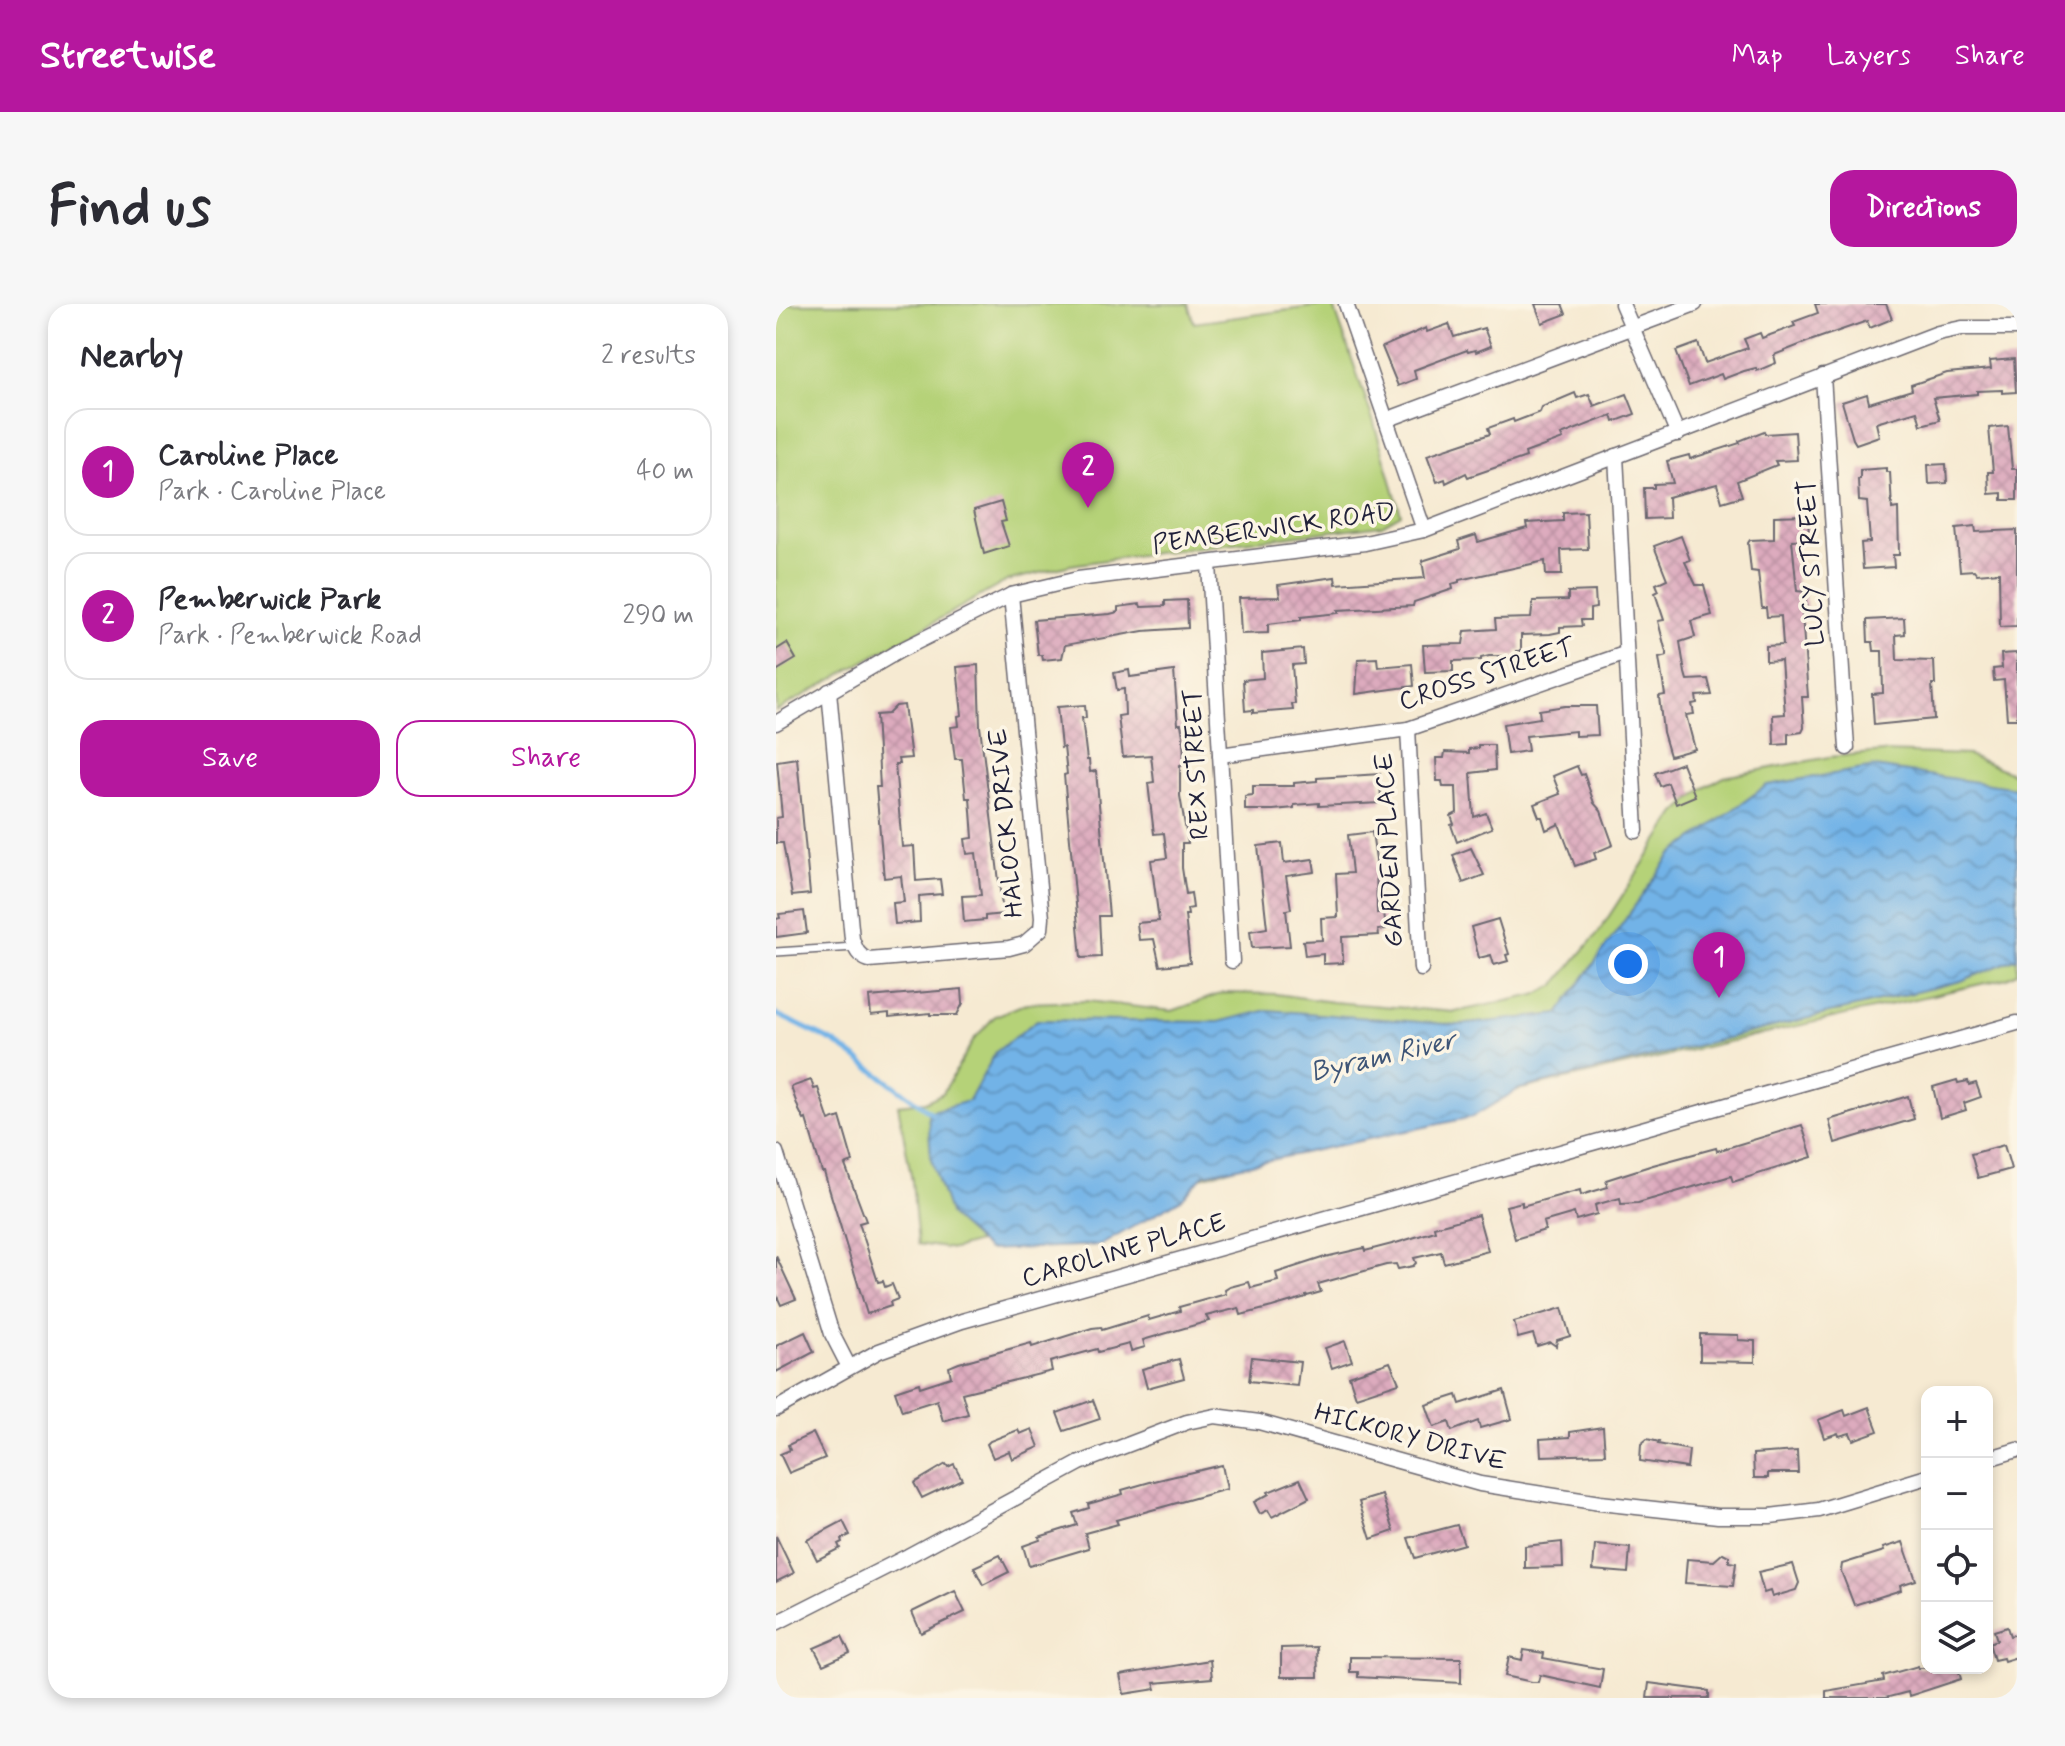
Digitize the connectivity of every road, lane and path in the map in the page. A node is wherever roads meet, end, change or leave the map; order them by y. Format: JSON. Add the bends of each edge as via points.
{"nodes":[{"id":1,"x":1346,"y":304,"type":"edge"},
{"id":2,"x":1622,"y":304,"type":"edge"},
{"id":3,"x":1695,"y":304,"type":"edge"},
{"id":4,"x":1632,"y":328,"type":"junction"},
{"id":5,"x":2017,"y":328,"type":"edge"},
{"id":6,"x":1823,"y":376,"type":"junction"},
{"id":7,"x":1386,"y":420,"type":"junction"},
{"id":8,"x":1678,"y":434,"type":"junction"},
{"id":9,"x":1616,"y":456,"type":"junction"},
{"id":10,"x":1424,"y":530,"type":"junction"},
{"id":11,"x":1209,"y":564,"type":"junction"},
{"id":12,"x":1011,"y":595,"type":"junction"},
{"id":13,"x":1624,"y":654,"type":"junction"},
{"id":14,"x":829,"y":691,"type":"junction"},
{"id":15,"x":776,"y":723,"type":"edge"},
{"id":16,"x":1408,"y":729,"type":"junction"},
{"id":17,"x":1847,"y":748,"type":"dead end"},
{"id":18,"x":1220,"y":755,"type":"junction"},
{"id":19,"x":1636,"y":831,"type":"dead end"},
{"id":20,"x":855,"y":947,"type":"junction"},
{"id":21,"x":776,"y":952,"type":"edge"},
{"id":22,"x":1232,"y":961,"type":"dead end"},
{"id":23,"x":1421,"y":969,"type":"dead end"},
{"id":24,"x":2017,"y":1023,"type":"edge"},
{"id":25,"x":776,"y":1152,"type":"edge"},
{"id":26,"x":783,"y":1200,"type":"edge"},
{"id":27,"x":849,"y":1367,"type":"junction"},
{"id":28,"x":776,"y":1409,"type":"edge"},
{"id":29,"x":2017,"y":1450,"type":"edge"},
{"id":30,"x":1990,"y":1458,"type":"edge"},
{"id":31,"x":1921,"y":1479,"type":"edge"},
{"id":32,"x":776,"y":1623,"type":"edge"}],
"edges":[{"from":1,"to":7,"type":"street"},
{"from":2,"to":4,"type":"street"},
{"from":3,"to":4,"type":"street"},
{"from":4,"to":7,"type":"street"},
{"from":4,"to":8,"type":"street"},
{"from":5,"to":6,"type":"street","name":"PEMBERWICK ROAD","via":[[1938,333]]},
{"from":6,"to":8,"type":"street","name":"PEMBERWICK ROAD"},
{"from":6,"to":17,"type":"street","name":"LUCY STREET"},
{"from":7,"to":10,"type":"street"},
{"from":8,"to":9,"type":"street","name":"PEMBERWICK ROAD"},
{"from":9,"to":10,"type":"street","name":"PEMBERWICK ROAD"},
{"from":9,"to":13,"type":"street"},
{"from":10,"to":11,"type":"street","name":"PEMBERWICK ROAD"},
{"from":11,"to":12,"type":"street","name":"PEMBERWICK ROAD","via":[[1078,579]]},
{"from":11,"to":18,"type":"street","name":"REX STREET"},
{"from":12,"to":14,"type":"street","name":"PEMBERWICK ROAD"},
{"from":12,"to":20,"type":"street","name":"HALOCK DRIVE","via":[[1041,929],[1024,944],[1009,948],[869,960]]},
{"from":13,"to":16,"type":"street","name":"CROSS STREET"},
{"from":13,"to":19,"type":"street"},
{"from":14,"to":15,"type":"street","name":"PEMBERWICK ROAD"},
{"from":14,"to":20,"type":"street"},
{"from":16,"to":18,"type":"street","name":"CROSS STREET"},
{"from":16,"to":23,"type":"street","name":"GARDEN PLACE"},
{"from":18,"to":22,"type":"street","name":"REX STREET"},
{"from":20,"to":21,"type":"lane"},
{"from":24,"to":27,"type":"street","name":"CAROLINE PLACE","via":[[962,1321]]},
{"from":25,"to":26,"type":"street"},
{"from":26,"to":27,"type":"street"},
{"from":27,"to":28,"type":"street","name":"CAROLINE PLACE"},
{"from":29,"to":30,"type":"street"},
{"from":31,"to":32,"type":"street","name":"HICKORY DRIVE","via":[[1819,1510],[1718,1516],[1480,1484],[1259,1422],[1215,1416],[1080,1463]]}]}
